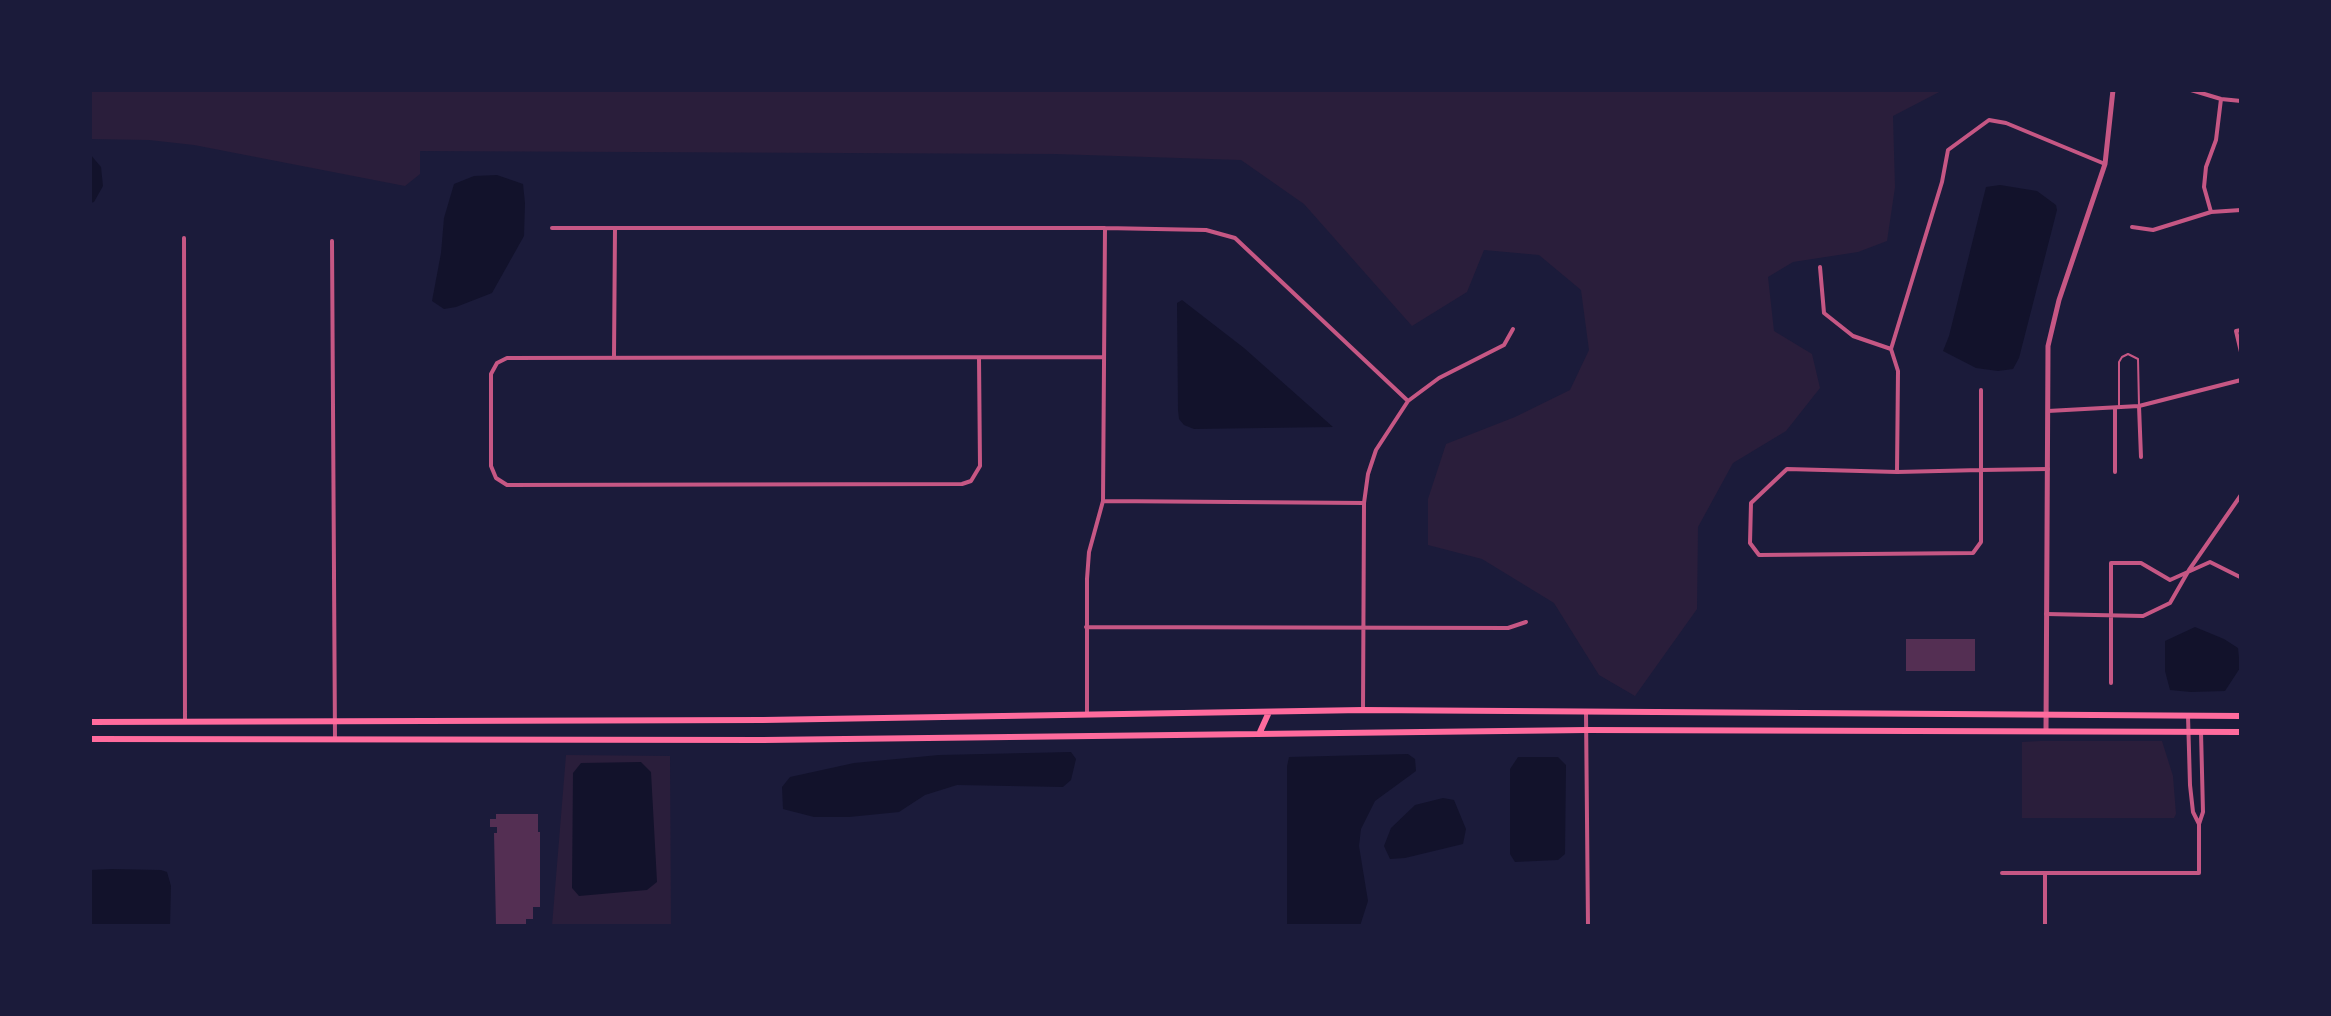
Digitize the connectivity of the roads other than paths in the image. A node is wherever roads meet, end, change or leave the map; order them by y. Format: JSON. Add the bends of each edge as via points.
{"nodes":[{"id":1,"x":2113,"y":90,"type":"edge"},
{"id":2,"x":2191,"y":90,"type":"edge"},
{"id":3,"x":2221,"y":99,"type":"junction"},
{"id":4,"x":2241,"y":101,"type":"edge"},
{"id":5,"x":2105,"y":164,"type":"junction"},
{"id":6,"x":2241,"y":210,"type":"edge"},
{"id":7,"x":2211,"y":212,"type":"junction"},
{"id":8,"x":2132,"y":227,"type":"dead end"},
{"id":9,"x":552,"y":228,"type":"dead end"},
{"id":10,"x":615,"y":228,"type":"junction"},
{"id":11,"x":1105,"y":228,"type":"junction"},
{"id":12,"x":184,"y":238,"type":"dead end"},
{"id":13,"x":332,"y":241,"type":"dead end"},
{"id":14,"x":1820,"y":267,"type":"dead end"},
{"id":15,"x":1513,"y":329,"type":"dead end"},
{"id":16,"x":2241,"y":330,"type":"edge"},
{"id":17,"x":1891,"y":349,"type":"junction"},
{"id":18,"x":2241,"y":352,"type":"edge"},
{"id":19,"x":614,"y":357,"type":"junction"},
{"id":20,"x":1104,"y":357,"type":"junction"},
{"id":21,"x":979,"y":358,"type":"junction"},
{"id":22,"x":2241,"y":380,"type":"edge"},
{"id":23,"x":1981,"y":390,"type":"dead end"},
{"id":24,"x":1408,"y":401,"type":"junction"},
{"id":25,"x":2139,"y":406,"type":"junction"},
{"id":26,"x":2117,"y":408,"type":"junction"},
{"id":27,"x":2046,"y":411,"type":"junction"},
{"id":28,"x":2141,"y":457,"type":"dead end"},
{"id":29,"x":2048,"y":469,"type":"junction"},
{"id":30,"x":1981,"y":470,"type":"junction"},
{"id":31,"x":1897,"y":472,"type":"junction"},
{"id":32,"x":2115,"y":472,"type":"dead end"},
{"id":33,"x":2241,"y":495,"type":"edge"},
{"id":34,"x":1103,"y":501,"type":"junction"},
{"id":35,"x":1364,"y":503,"type":"junction"},
{"id":36,"x":2189,"y":570,"type":"junction"},
{"id":37,"x":2240,"y":577,"type":"edge"},
{"id":38,"x":2046,"y":614,"type":"junction"},
{"id":39,"x":2111,"y":617,"type":"junction"},
{"id":40,"x":1526,"y":622,"type":"dead end"},
{"id":41,"x":1086,"y":627,"type":"junction"},
{"id":42,"x":1363,"y":628,"type":"junction"},
{"id":43,"x":2111,"y":683,"type":"dead end"},
{"id":44,"x":1363,"y":710,"type":"junction"},
{"id":45,"x":1586,"y":711,"type":"junction"},
{"id":46,"x":1269,"y":712,"type":"junction"},
{"id":47,"x":2046,"y":714,"type":"junction"},
{"id":48,"x":1087,"y":715,"type":"junction"},
{"id":49,"x":2188,"y":715,"type":"junction"},
{"id":50,"x":2241,"y":716,"type":"edge"},
{"id":51,"x":763,"y":720,"type":"junction"},
{"id":52,"x":185,"y":721,"type":"junction"},
{"id":53,"x":335,"y":721,"type":"junction"},
{"id":54,"x":90,"y":722,"type":"edge"},
{"id":55,"x":1587,"y":730,"type":"junction"},
{"id":56,"x":2046,"y":731,"type":"junction"},
{"id":57,"x":2188,"y":731,"type":"junction"},
{"id":58,"x":2201,"y":731,"type":"junction"},
{"id":59,"x":1260,"y":732,"type":"junction"},
{"id":60,"x":2241,"y":732,"type":"edge"},
{"id":61,"x":1088,"y":735,"type":"junction"},
{"id":62,"x":90,"y":739,"type":"edge"},
{"id":63,"x":763,"y":740,"type":"junction"},
{"id":64,"x":335,"y":741,"type":"junction"},
{"id":65,"x":2199,"y":824,"type":"junction"},
{"id":66,"x":2002,"y":873,"type":"dead end"},
{"id":67,"x":2045,"y":873,"type":"junction"},
{"id":68,"x":1588,"y":926,"type":"edge"},
{"id":69,"x":2045,"y":926,"type":"edge"}],
"edges":[{"from":1,"to":5,"type":"street"},
{"from":2,"to":3,"type":"street"},
{"from":3,"to":4,"type":"street"},
{"from":3,"to":7,"type":"street","via":[[2204,187]]},
{"from":5,"to":17,"type":"street","via":[[1989,120],[1948,150]]},
{"from":5,"to":27,"type":"street","via":[[2048,346]]},
{"from":6,"to":7,"type":"street"},
{"from":7,"to":8,"type":"street","via":[[2153,230]]},
{"from":9,"to":10,"type":"street"},
{"from":10,"to":11,"type":"street"},
{"from":10,"to":19,"type":"street"},
{"from":11,"to":20,"type":"street"},
{"from":11,"to":24,"type":"street","via":[[1206,230],[1235,238]]},
{"from":12,"to":52,"type":"street"},
{"from":13,"to":53,"type":"street"},
{"from":14,"to":17,"type":"street","via":[[1824,313],[1853,336]]},
{"from":15,"to":24,"type":"street","via":[[1504,345],[1439,378]]},
{"from":16,"to":18,"type":"street","via":[[2236,331]]},
{"from":17,"to":31,"type":"street","via":[[1898,371]]},
{"from":19,"to":21,"type":"street"},
{"from":19,"to":21,"type":"street","via":[[507,358],[497,363],[491,374],[491,466],[496,478],[507,485],[962,484],[971,481],[980,466]]},
{"from":20,"to":21,"type":"street"},
{"from":20,"to":34,"type":"street"},
{"from":22,"to":25,"type":"street"},
{"from":23,"to":30,"type":"street"},
{"from":24,"to":35,"type":"street","via":[[1376,450]]},
{"from":25,"to":26,"type":"street"},
{"from":25,"to":26,"type":"lane","via":[[2138,359],[2128,354],[2119,362]]},
{"from":25,"to":28,"type":"street"},
{"from":26,"to":27,"type":"street"},
{"from":26,"to":32,"type":"street"},
{"from":27,"to":29,"type":"street"},
{"from":29,"to":30,"type":"street"},
{"from":29,"to":38,"type":"street"},
{"from":30,"to":31,"type":"street"},
{"from":30,"to":31,"type":"street","via":[[1981,542],[1973,553],[1759,555],[1750,543],[1751,503],[1787,469]]},
{"from":33,"to":36,"type":"street"},
{"from":34,"to":35,"type":"street"},
{"from":34,"to":41,"type":"street","via":[[1089,552]]},
{"from":35,"to":42,"type":"street"},
{"from":36,"to":37,"type":"street","via":[[2210,562]]},
{"from":36,"to":39,"type":"street","via":[[2170,603],[2143,616]]},
{"from":36,"to":39,"type":"street","via":[[2170,580],[2141,563],[2111,563]]},
{"from":38,"to":39,"type":"street"},
{"from":38,"to":47,"type":"street"},
{"from":39,"to":43,"type":"street"},
{"from":40,"to":42,"type":"street","via":[[1508,628]]},
{"from":41,"to":42,"type":"street"},
{"from":41,"to":48,"type":"street"},
{"from":42,"to":44,"type":"street"},
{"from":44,"to":45,"type":"main road"},
{"from":44,"to":46,"type":"main road"},
{"from":45,"to":47,"type":"main road"},
{"from":45,"to":55,"type":"street"},
{"from":46,"to":48,"type":"main road"},
{"from":46,"to":59,"type":"main road"},
{"from":47,"to":49,"type":"main road"},
{"from":47,"to":56,"type":"street"},
{"from":48,"to":51,"type":"main road"},
{"from":48,"to":61,"type":"main road"},
{"from":49,"to":50,"type":"main road"},
{"from":49,"to":57,"type":"street"},
{"from":51,"to":53,"type":"main road"},
{"from":51,"to":63,"type":"main road"},
{"from":52,"to":53,"type":"main road"},
{"from":52,"to":54,"type":"main road"},
{"from":53,"to":64,"type":"street"},
{"from":55,"to":56,"type":"main road"},
{"from":55,"to":59,"type":"main road"},
{"from":55,"to":68,"type":"street"},
{"from":56,"to":57,"type":"main road"},
{"from":57,"to":58,"type":"main road"},
{"from":57,"to":65,"type":"street","via":[[2193,809]]},
{"from":58,"to":60,"type":"main road"},
{"from":58,"to":65,"type":"street"},
{"from":59,"to":61,"type":"main road"},
{"from":61,"to":63,"type":"main road"},
{"from":62,"to":64,"type":"main road"},
{"from":63,"to":64,"type":"main road"},
{"from":65,"to":67,"type":"street","via":[[2199,873]]},
{"from":66,"to":67,"type":"street"},
{"from":67,"to":69,"type":"street"}]}
